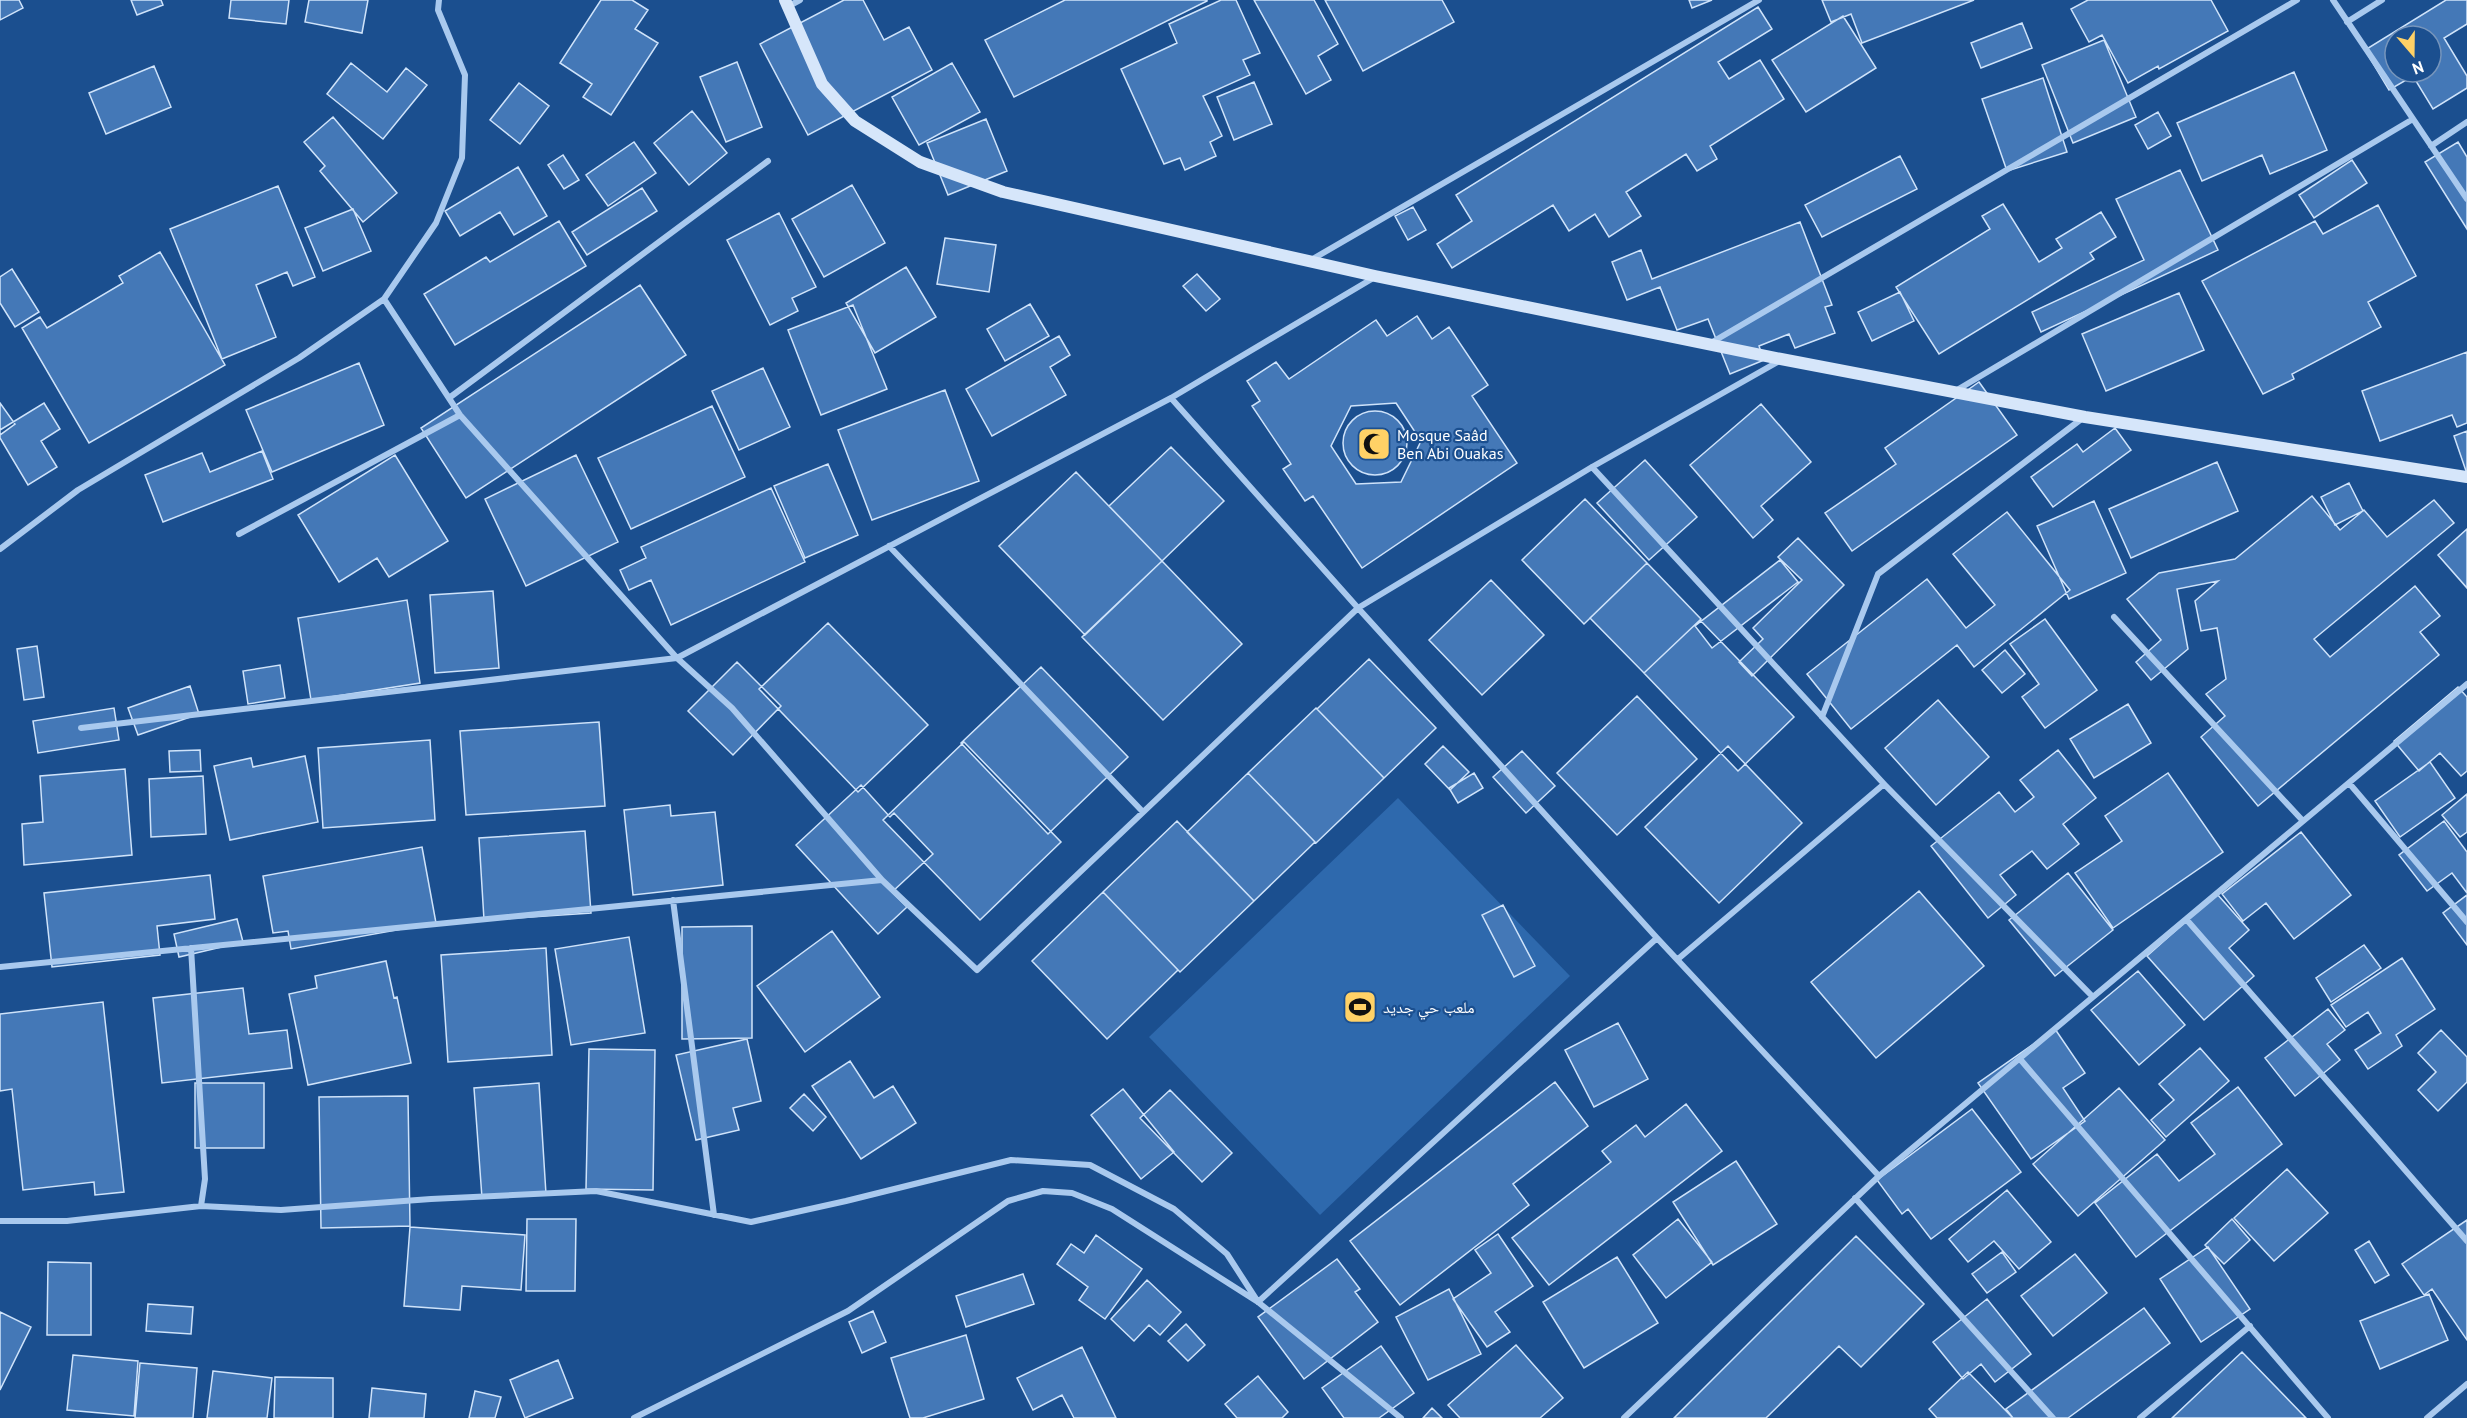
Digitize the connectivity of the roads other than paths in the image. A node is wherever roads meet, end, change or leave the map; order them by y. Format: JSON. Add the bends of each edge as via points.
{"nodes":[{"id":1,"x":439,"y":0,"type":"edge"},
{"id":2,"x":800,"y":0,"type":"edge"},
{"id":3,"x":1760,"y":0,"type":"edge"},
{"id":4,"x":2297,"y":0,"type":"edge"},
{"id":5,"x":2332,"y":0,"type":"edge"},
{"id":6,"x":2382,"y":0,"type":"edge"},
{"id":7,"x":786,"y":3,"type":"edge"},
{"id":8,"x":2347,"y":22,"type":"junction"},
{"id":9,"x":2413,"y":119,"type":"junction"},
{"id":10,"x":2467,"y":122,"type":"edge"},
{"id":11,"x":2431,"y":146,"type":"junction"},
{"id":12,"x":768,"y":161,"type":"dead end"},
{"id":13,"x":2467,"y":199,"type":"edge"},
{"id":14,"x":1310,"y":260,"type":"junction"},
{"id":15,"x":1376,"y":276,"type":"junction"},
{"id":16,"x":384,"y":299,"type":"junction"},
{"id":17,"x":1709,"y":344,"type":"junction"},
{"id":18,"x":1781,"y":359,"type":"junction"},
{"id":19,"x":1954,"y":392,"type":"junction"},
{"id":20,"x":449,"y":398,"type":"junction"},
{"id":21,"x":1171,"y":398,"type":"junction"},
{"id":22,"x":460,"y":415,"type":"junction"},
{"id":23,"x":2085,"y":417,"type":"junction"},
{"id":24,"x":1592,"y":467,"type":"junction"},
{"id":25,"x":2467,"y":477,"type":"edge"},
{"id":26,"x":239,"y":534,"type":"dead end"},
{"id":27,"x":889,"y":546,"type":"junction"},
{"id":28,"x":0,"y":549,"type":"edge"},
{"id":29,"x":1358,"y":608,"type":"junction"},
{"id":30,"x":2114,"y":617,"type":"dead end"},
{"id":31,"x":677,"y":658,"type":"junction"},
{"id":32,"x":2467,"y":684,"type":"edge"},
{"id":33,"x":1822,"y":717,"type":"junction"},
{"id":34,"x":81,"y":728,"type":"dead end"},
{"id":35,"x":2349,"y":783,"type":"junction"},
{"id":36,"x":1884,"y":784,"type":"junction"},
{"id":37,"x":1143,"y":812,"type":"junction"},
{"id":38,"x":2303,"y":821,"type":"junction"},
{"id":39,"x":882,"y":880,"type":"junction"},
{"id":40,"x":673,"y":900,"type":"junction"},
{"id":41,"x":2186,"y":919,"type":"junction"},
{"id":42,"x":2467,"y":922,"type":"edge"},
{"id":43,"x":1657,"y":938,"type":"junction"},
{"id":44,"x":191,"y":948,"type":"junction"},
{"id":45,"x":1678,"y":959,"type":"junction"},
{"id":46,"x":0,"y":967,"type":"edge"},
{"id":47,"x":2092,"y":996,"type":"junction"},
{"id":48,"x":2020,"y":1059,"type":"junction"},
{"id":49,"x":1879,"y":1176,"type":"junction"},
{"id":50,"x":1855,"y":1198,"type":"junction"},
{"id":51,"x":201,"y":1206,"type":"junction"},
{"id":52,"x":714,"y":1215,"type":"junction"},
{"id":53,"x":0,"y":1221,"type":"edge"},
{"id":54,"x":2467,"y":1241,"type":"edge"},
{"id":55,"x":1258,"y":1302,"type":"junction"},
{"id":56,"x":2250,"y":1326,"type":"junction"},
{"id":57,"x":2467,"y":1384,"type":"edge"},
{"id":58,"x":634,"y":1418,"type":"edge"},
{"id":59,"x":1401,"y":1418,"type":"edge"},
{"id":60,"x":1624,"y":1418,"type":"edge"},
{"id":61,"x":2053,"y":1418,"type":"edge"},
{"id":62,"x":2140,"y":1418,"type":"edge"},
{"id":63,"x":2328,"y":1418,"type":"edge"},
{"id":64,"x":2427,"y":1418,"type":"edge"}],
"edges":[{"from":1,"to":16,"type":"street","via":[[438,10],[465,75],[462,158],[436,223]]},
{"from":2,"to":7,"type":"street"},
{"from":3,"to":14,"type":"street"},
{"from":4,"to":17,"type":"street"},
{"from":5,"to":8,"type":"street"},
{"from":6,"to":8,"type":"street"},
{"from":7,"to":14,"type":"street","via":[[822,84],[855,121],[920,162],[1003,192]]},
{"from":8,"to":9,"type":"street"},
{"from":9,"to":11,"type":"street"},
{"from":9,"to":19,"type":"street"},
{"from":10,"to":11,"type":"street"},
{"from":11,"to":13,"type":"street"},
{"from":12,"to":20,"type":"street"},
{"from":14,"to":15,"type":"street"},
{"from":15,"to":17,"type":"street"},
{"from":15,"to":21,"type":"street"},
{"from":16,"to":20,"type":"street"},
{"from":16,"to":28,"type":"street","via":[[299,358],[78,490]]},
{"from":17,"to":18,"type":"street"},
{"from":18,"to":19,"type":"street"},
{"from":18,"to":24,"type":"street"},
{"from":19,"to":23,"type":"street"},
{"from":20,"to":22,"type":"street"},
{"from":21,"to":27,"type":"street"},
{"from":21,"to":29,"type":"street"},
{"from":22,"to":26,"type":"street"},
{"from":22,"to":31,"type":"street"},
{"from":23,"to":25,"type":"street"},
{"from":23,"to":33,"type":"street","via":[[1878,574]]},
{"from":24,"to":29,"type":"street"},
{"from":24,"to":33,"type":"street"},
{"from":27,"to":31,"type":"street"},
{"from":27,"to":37,"type":"street"},
{"from":29,"to":37,"type":"street"},
{"from":29,"to":43,"type":"street"},
{"from":30,"to":38,"type":"street"},
{"from":31,"to":34,"type":"street"},
{"from":31,"to":39,"type":"street","via":[[732,708]]},
{"from":32,"to":35,"type":"street"},
{"from":33,"to":36,"type":"street"},
{"from":35,"to":38,"type":"street"},
{"from":35,"to":42,"type":"street"},
{"from":36,"to":45,"type":"street"},
{"from":36,"to":47,"type":"street"},
{"from":37,"to":39,"type":"street","via":[[977,970]]},
{"from":38,"to":41,"type":"street"},
{"from":39,"to":40,"type":"street"},
{"from":40,"to":44,"type":"street"},
{"from":40,"to":52,"type":"street"},
{"from":41,"to":47,"type":"street"},
{"from":41,"to":54,"type":"street"},
{"from":43,"to":45,"type":"street"},
{"from":43,"to":55,"type":"street"},
{"from":44,"to":46,"type":"street"},
{"from":44,"to":51,"type":"street","via":[[205,1179]]},
{"from":45,"to":49,"type":"street"},
{"from":47,"to":48,"type":"street"},
{"from":48,"to":49,"type":"street"},
{"from":48,"to":56,"type":"street"},
{"from":49,"to":50,"type":"street"},
{"from":50,"to":60,"type":"street"},
{"from":50,"to":61,"type":"street"},
{"from":51,"to":52,"type":"street","via":[[282,1210],[597,1191]]},
{"from":51,"to":53,"type":"street","via":[[67,1221]]},
{"from":52,"to":55,"type":"street","via":[[751,1222],[1011,1160],[1090,1165],[1183,1216],[1227,1254]]},
{"from":55,"to":58,"type":"street","via":[[1112,1209],[1072,1193],[1043,1191],[1008,1201],[848,1311]]},
{"from":55,"to":59,"type":"street"},
{"from":56,"to":62,"type":"street"},
{"from":56,"to":63,"type":"street"},
{"from":57,"to":64,"type":"street"}]}
